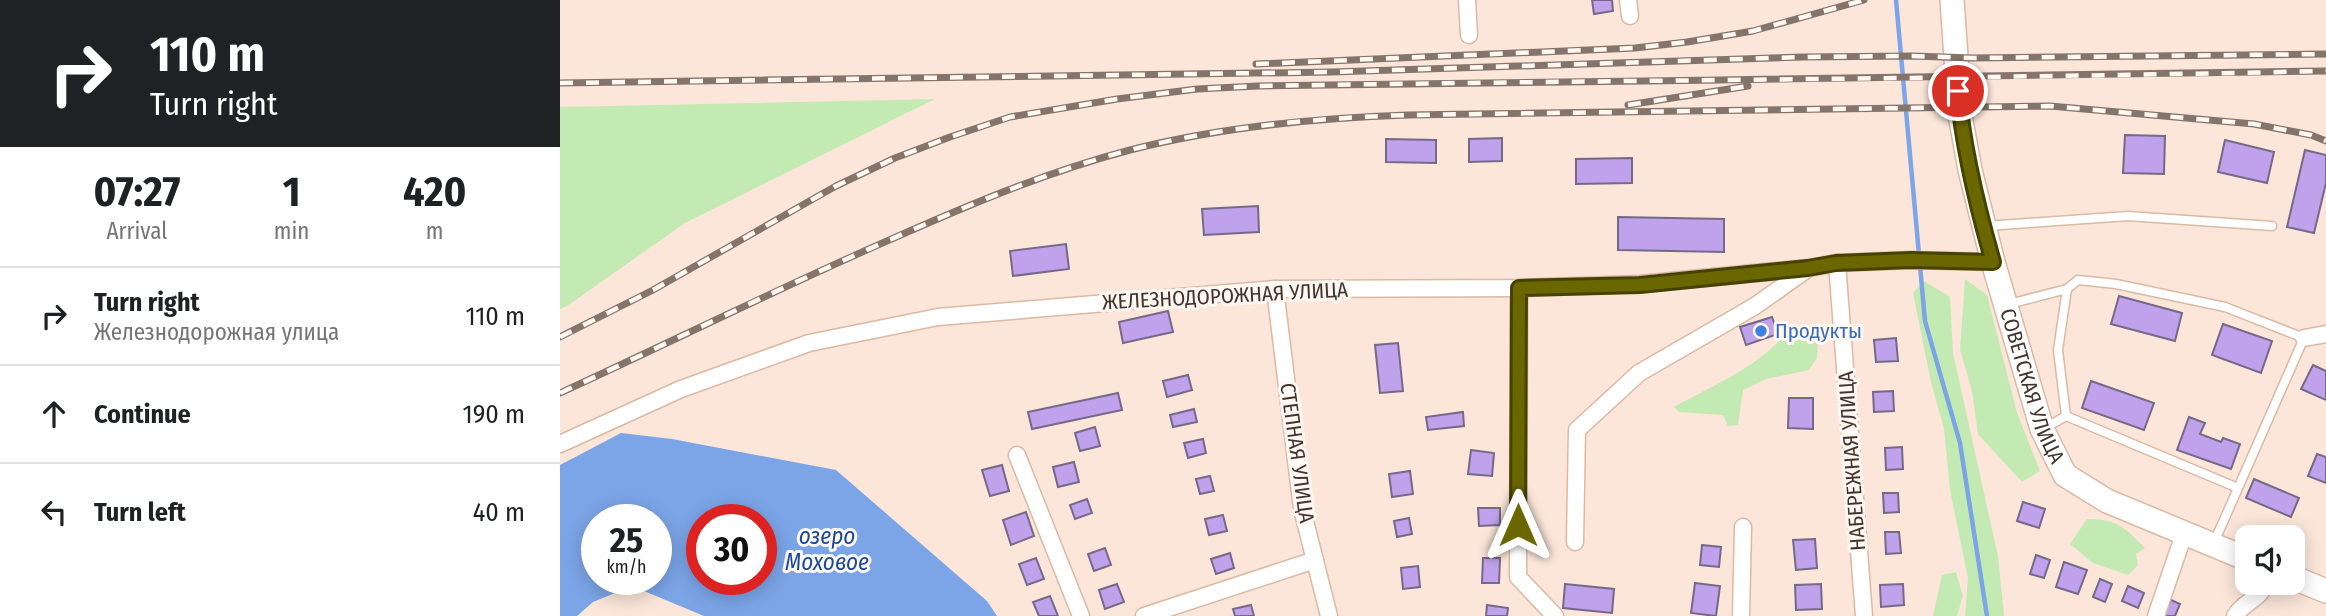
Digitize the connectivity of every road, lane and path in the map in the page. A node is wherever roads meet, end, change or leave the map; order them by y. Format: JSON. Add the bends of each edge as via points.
{"nodes":[{"id":1,"x":1467,"y":0,"type":"edge"},
{"id":2,"x":1952,"y":0,"type":"edge"},
{"id":3,"x":1469,"y":35,"type":"dead end"},
{"id":4,"x":2272,"y":226,"type":"dead end"},
{"id":5,"x":1983,"y":227,"type":"junction"},
{"id":6,"x":1993,"y":262,"type":"junction"},
{"id":7,"x":1836,"y":263,"type":"junction"},
{"id":8,"x":1808,"y":268,"type":"junction"},
{"id":9,"x":1519,"y":288,"type":"junction"},
{"id":10,"x":1275,"y":289,"type":"junction"},
{"id":11,"x":2067,"y":289,"type":"junction"},
{"id":12,"x":2006,"y":305,"type":"junction"},
{"id":13,"x":2326,"y":334,"type":"edge"},
{"id":14,"x":2304,"y":338,"type":"junction"},
{"id":15,"x":2066,"y":416,"type":"junction"},
{"id":16,"x":2042,"y":429,"type":"junction"},
{"id":17,"x":560,"y":444,"type":"edge"},
{"id":18,"x":1017,"y":455,"type":"dead end"},
{"id":19,"x":2238,"y":488,"type":"junction"},
{"id":20,"x":1743,"y":527,"type":"dead end"},
{"id":21,"x":2184,"y":534,"type":"junction"},
{"id":22,"x":1574,"y":542,"type":"dead end"},
{"id":23,"x":2213,"y":544,"type":"junction"},
{"id":24,"x":2235,"y":554,"type":"edge"},
{"id":25,"x":1315,"y":560,"type":"junction"},
{"id":26,"x":2305,"y":582,"type":"edge"},
{"id":27,"x":2326,"y":591,"type":"edge"},
{"id":28,"x":2259,"y":595,"type":"edge"},
{"id":29,"x":1081,"y":616,"type":"edge"},
{"id":30,"x":1144,"y":616,"type":"edge"},
{"id":31,"x":1329,"y":616,"type":"edge"},
{"id":32,"x":1555,"y":616,"type":"edge"},
{"id":33,"x":1741,"y":616,"type":"edge"},
{"id":34,"x":1864,"y":616,"type":"edge"},
{"id":35,"x":2155,"y":616,"type":"edge"},
{"id":36,"x":2235,"y":616,"type":"edge"}],
"edges":[{"from":1,"to":3,"type":"street"},
{"from":2,"to":5,"type":"main road","name":"СОВЕТСКАЯ УЛИЦА","via":[[1959,116]]},
{"from":4,"to":5,"type":"lane","via":[[2128,216]]},
{"from":5,"to":6,"type":"main road","name":"СОВЕТСКАЯ УЛИЦА"},
{"from":6,"to":7,"type":"street","name":"ЖЕЛЕЗНОДОРОЖНАЯ УЛИЦА"},
{"from":6,"to":12,"type":"main road","name":"СОВЕТСКАЯ УЛИЦА"},
{"from":7,"to":8,"type":"street","name":"ЖЕЛЕЗНОДОРОЖНАЯ УЛИЦА"},
{"from":7,"to":34,"type":"street","name":"НАБЕРЕЖНАЯ УЛИЦА"},
{"from":8,"to":9,"type":"street","name":"ЖЕЛЕЗНОДОРОЖНАЯ УЛИЦА","via":[[1640,285]]},
{"from":8,"to":22,"type":"street","via":[[1755,306],[1639,373],[1577,430]]},
{"from":9,"to":10,"type":"street","name":"ЖЕЛЕЗНОДОРОЖНАЯ УЛИЦА"},
{"from":9,"to":32,"type":"street","via":[[1518,577]]},
{"from":10,"to":17,"type":"street","name":"ЖЕЛЕЗНОДОРОЖНАЯ УЛИЦА","via":[[938,317],[809,343],[681,389]]},
{"from":10,"to":25,"type":"street","name":"СТЕПНАЯ УЛИЦА","via":[[1301,509]]},
{"from":11,"to":12,"type":"lane"},
{"from":11,"to":14,"type":"lane","via":[[2078,280],[2129,287],[2225,307]]},
{"from":11,"to":15,"type":"lane","via":[[2058,350]]},
{"from":12,"to":16,"type":"main road","name":"СОВЕТСКАЯ УЛИЦА"},
{"from":13,"to":14,"type":"street"},
{"from":14,"to":19,"type":"lane"},
{"from":15,"to":16,"type":"lane"},
{"from":15,"to":19,"type":"lane"},
{"from":16,"to":21,"type":"main road","name":"СОВЕТСКАЯ УЛИЦА","via":[[2065,475],[2107,501]]},
{"from":18,"to":29,"type":"street"},
{"from":19,"to":23,"type":"lane"},
{"from":20,"to":33,"type":"street"},
{"from":21,"to":23,"type":"main road","name":"СОВЕТСКАЯ УЛИЦА"},
{"from":21,"to":35,"type":"street"},
{"from":23,"to":24,"type":"main road","name":"СОВЕТСКАЯ УЛИЦА"},
{"from":25,"to":30,"type":"street"},
{"from":25,"to":31,"type":"street","name":"СТЕПНАЯ УЛИЦА"},
{"from":26,"to":27,"type":"main road"},
{"from":28,"to":36,"type":"street"}]}
